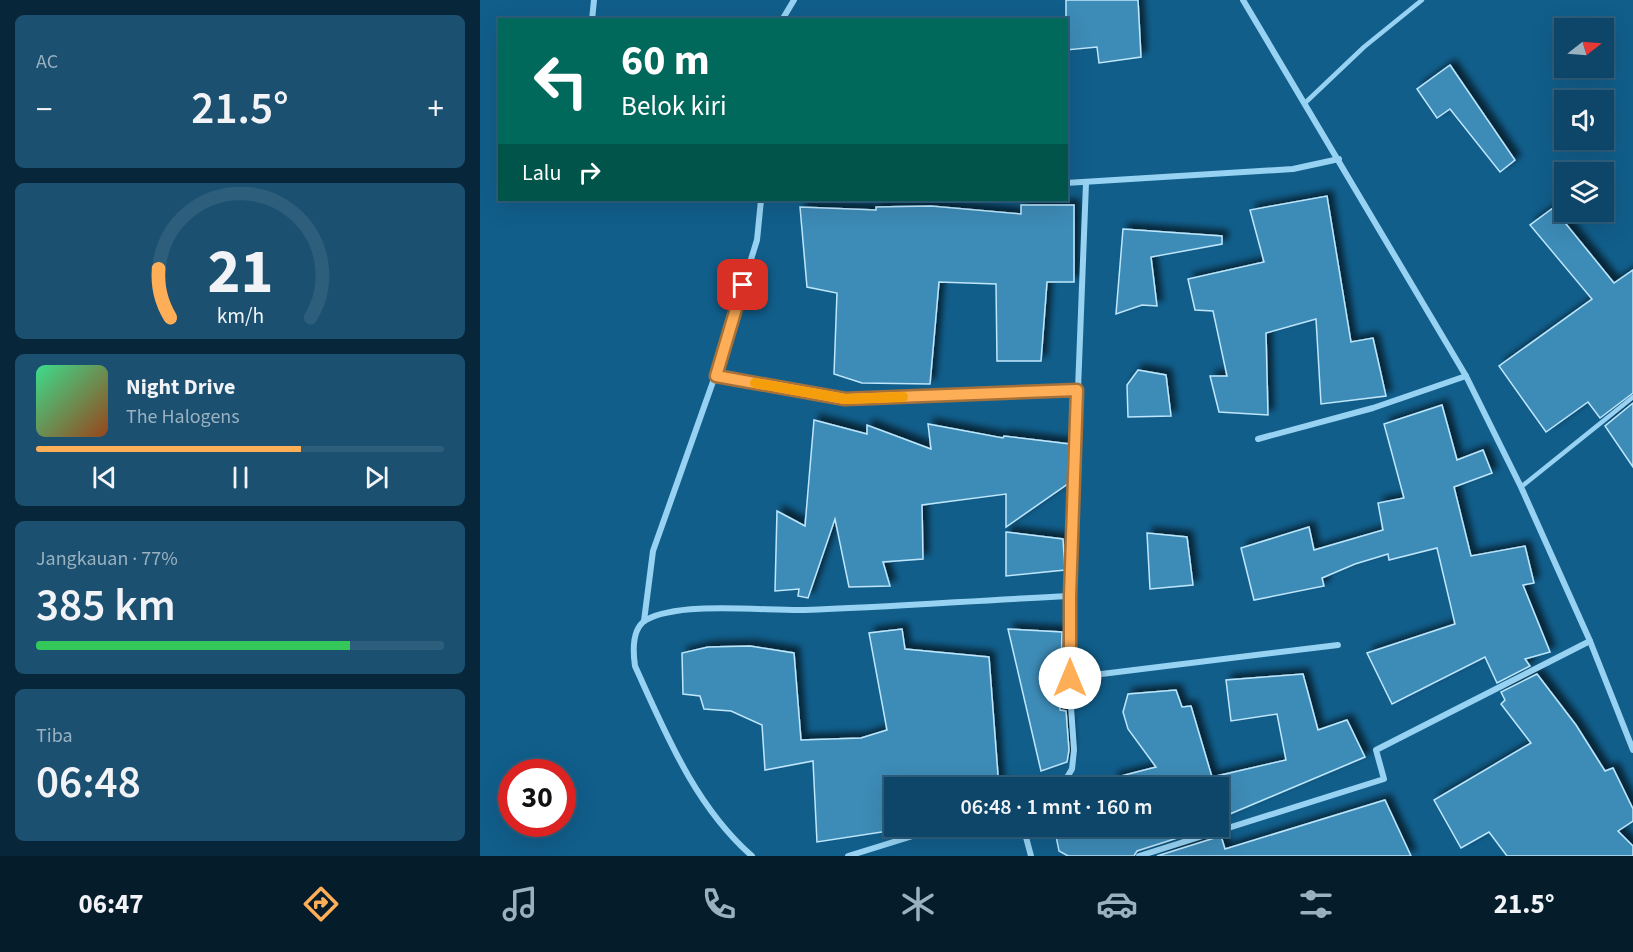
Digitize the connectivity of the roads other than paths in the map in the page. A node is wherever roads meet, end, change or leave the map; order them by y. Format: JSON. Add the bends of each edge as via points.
{"nodes":[{"id":1,"x":594,"y":0,"type":"edge"},
{"id":2,"x":794,"y":0,"type":"edge"},
{"id":3,"x":1243,"y":0,"type":"edge"},
{"id":4,"x":1422,"y":0,"type":"edge"},
{"id":5,"x":592,"y":18,"type":"edge"},
{"id":6,"x":783,"y":18,"type":"edge"},
{"id":7,"x":1305,"y":103,"type":"junction"},
{"id":8,"x":1339,"y":159,"type":"junction"},
{"id":9,"x":1068,"y":183,"type":"edge"},
{"id":10,"x":1086,"y":183,"type":"junction"},
{"id":11,"x":761,"y":201,"type":"edge"},
{"id":12,"x":716,"y":376,"type":"junction"},
{"id":13,"x":1466,"y":376,"type":"junction"},
{"id":14,"x":1077,"y":390,"type":"junction"},
{"id":15,"x":1633,"y":397,"type":"edge"},
{"id":16,"x":1258,"y":439,"type":"dead end"},
{"id":17,"x":1521,"y":487,"type":"junction"},
{"id":18,"x":1070,"y":596,"type":"junction"},
{"id":19,"x":644,"y":621,"type":"junction"},
{"id":20,"x":1590,"y":641,"type":"junction"},
{"id":21,"x":1338,"y":645,"type":"dead end"},
{"id":22,"x":1070,"y":678,"type":"junction"},
{"id":23,"x":1633,"y":750,"type":"edge"},
{"id":24,"x":1067,"y":777,"type":"edge"},
{"id":25,"x":909,"y":837,"type":"edge"},
{"id":26,"x":1026,"y":837,"type":"edge"},
{"id":27,"x":752,"y":856,"type":"edge"},
{"id":28,"x":848,"y":856,"type":"edge"},
{"id":29,"x":1031,"y":856,"type":"edge"},
{"id":30,"x":1139,"y":856,"type":"edge"}],
"edges":[{"from":1,"to":5,"type":"street"},
{"from":2,"to":6,"type":"street"},
{"from":3,"to":7,"type":"street"},
{"from":4,"to":7,"type":"lane","via":[[1364,47]]},
{"from":7,"to":8,"type":"street"},
{"from":8,"to":10,"type":"street","via":[[1293,169]]},
{"from":8,"to":13,"type":"street"},
{"from":9,"to":10,"type":"street"},
{"from":10,"to":14,"type":"street"},
{"from":11,"to":12,"type":"street","via":[[757,240]]},
{"from":12,"to":14,"type":"street","via":[[845,399]]},
{"from":12,"to":19,"type":"street","via":[[653,551]]},
{"from":13,"to":16,"type":"street","via":[[1373,408]]},
{"from":13,"to":17,"type":"street"},
{"from":14,"to":18,"type":"street"},
{"from":15,"to":17,"type":"lane"},
{"from":17,"to":20,"type":"street"},
{"from":18,"to":19,"type":"street","via":[[803,610],[685,610]]},
{"from":18,"to":22,"type":"street"},
{"from":19,"to":27,"type":"street","via":[[635,634],[635,666],[677,758],[716,817]]},
{"from":20,"to":23,"type":"street"},
{"from":20,"to":30,"type":"street","via":[[1376,750],[1384,778]]},
{"from":21,"to":22,"type":"street"},
{"from":22,"to":24,"type":"street","via":[[1074,750]]},
{"from":25,"to":28,"type":"street"},
{"from":26,"to":29,"type":"street"}]}
